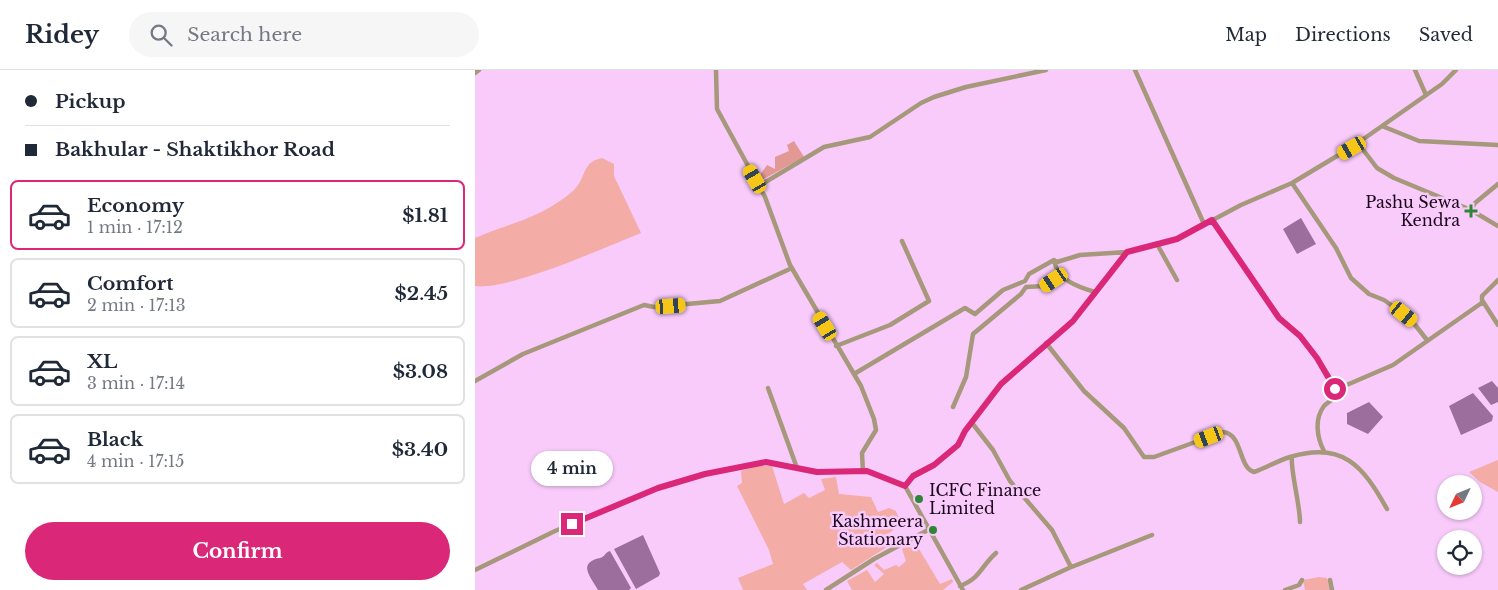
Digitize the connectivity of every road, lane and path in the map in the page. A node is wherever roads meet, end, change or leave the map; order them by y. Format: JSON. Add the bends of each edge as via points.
{"nodes":[{"id":1,"x":479,"y":70,"type":"edge"},
{"id":2,"x":716,"y":70,"type":"edge"},
{"id":3,"x":1046,"y":70,"type":"edge"},
{"id":4,"x":1135,"y":70,"type":"edge"},
{"id":5,"x":1415,"y":70,"type":"edge"},
{"id":6,"x":1456,"y":70,"type":"edge"},
{"id":7,"x":475,"y":73,"type":"edge"},
{"id":8,"x":1426,"y":95,"type":"junction"},
{"id":9,"x":1382,"y":126,"type":"junction"},
{"id":10,"x":1358,"y":143,"type":"junction"},
{"id":11,"x":1498,"y":145,"type":"edge"},
{"id":12,"x":1292,"y":183,"type":"junction"},
{"id":13,"x":1498,"y":184,"type":"edge"},
{"id":14,"x":759,"y":186,"type":"junction"},
{"id":15,"x":1471,"y":210,"type":"junction"},
{"id":16,"x":1212,"y":220,"type":"junction"},
{"id":17,"x":1204,"y":224,"type":"junction"},
{"id":18,"x":1498,"y":226,"type":"edge"},
{"id":19,"x":902,"y":241,"type":"dead end"},
{"id":20,"x":1157,"y":244,"type":"junction"},
{"id":21,"x":1127,"y":252,"type":"junction"},
{"id":22,"x":1054,"y":260,"type":"junction"},
{"id":23,"x":792,"y":268,"type":"junction"},
{"id":24,"x":1060,"y":275,"type":"junction"},
{"id":25,"x":1177,"y":280,"type":"dead end"},
{"id":26,"x":1498,"y":280,"type":"edge"},
{"id":27,"x":1095,"y":292,"type":"junction"},
{"id":28,"x":1483,"y":302,"type":"junction"},
{"id":29,"x":1498,"y":324,"type":"edge"},
{"id":30,"x":1427,"y":340,"type":"junction"},
{"id":31,"x":1046,"y":343,"type":"junction"},
{"id":32,"x":837,"y":346,"type":"junction"},
{"id":33,"x":854,"y":374,"type":"junction"},
{"id":34,"x":475,"y":381,"type":"edge"},
{"id":35,"x":768,"y":388,"type":"dead end"},
{"id":36,"x":1335,"y":390,"type":"junction"},
{"id":37,"x":953,"y":407,"type":"dead end"},
{"id":38,"x":972,"y":423,"type":"junction"},
{"id":39,"x":1324,"y":451,"type":"junction"},
{"id":40,"x":1292,"y":457,"type":"junction"},
{"id":41,"x":797,"y":468,"type":"junction"},
{"id":42,"x":863,"y":472,"type":"junction"},
{"id":43,"x":905,"y":486,"type":"junction"},
{"id":44,"x":1387,"y":509,"type":"dead end"},
{"id":45,"x":1301,"y":522,"type":"dead end"},
{"id":46,"x":929,"y":530,"type":"junction"},
{"id":47,"x":1152,"y":536,"type":"dead end"},
{"id":48,"x":996,"y":553,"type":"dead end"},
{"id":49,"x":1071,"y":567,"type":"junction"},
{"id":50,"x":475,"y":570,"type":"edge"},
{"id":51,"x":1302,"y":580,"type":"dead end"},
{"id":52,"x":1330,"y":580,"type":"dead end"},
{"id":53,"x":962,"y":588,"type":"edge"},
{"id":54,"x":826,"y":590,"type":"edge"},
{"id":55,"x":1021,"y":590,"type":"edge"},
{"id":56,"x":1285,"y":590,"type":"edge"},
{"id":57,"x":1332,"y":590,"type":"edge"}],
"edges":[{"from":1,"to":7,"type":"street"},
{"from":2,"to":14,"type":"street","via":[[717,109]]},
{"from":3,"to":14,"type":"street","via":[[935,97],[870,137],[824,147]]},
{"from":4,"to":17,"type":"street"},
{"from":5,"to":8,"type":"street"},
{"from":6,"to":8,"type":"street"},
{"from":8,"to":9,"type":"street"},
{"from":9,"to":10,"type":"street"},
{"from":9,"to":11,"type":"street","via":[[1419,140]]},
{"from":10,"to":12,"type":"street"},
{"from":10,"to":15,"type":"street","via":[[1377,168],[1393,178]]},
{"from":12,"to":16,"type":"street"},
{"from":12,"to":30,"type":"street","via":[[1336,248],[1351,278],[1369,294],[1384,300],[1412,321]]},
{"from":13,"to":15,"type":"street"},
{"from":14,"to":23,"type":"street"},
{"from":15,"to":18,"type":"street"},
{"from":16,"to":17,"type":"street"},
{"from":16,"to":36,"type":"street","via":[[1279,318],[1300,336],[1317,358]]},
{"from":17,"to":20,"type":"street","via":[[1177,239]]},
{"from":19,"to":32,"type":"street","via":[[929,301],[890,326]]},
{"from":20,"to":21,"type":"street"},
{"from":20,"to":25,"type":"street"},
{"from":21,"to":22,"type":"street","via":[[1080,254],[1057,262]]},
{"from":21,"to":27,"type":"street"},
{"from":22,"to":24,"type":"street"},
{"from":22,"to":33,"type":"street","via":[[1029,274],[1025,281],[1003,290],[975,314],[965,308]]},
{"from":23,"to":32,"type":"street"},
{"from":23,"to":34,"type":"street","via":[[720,301],[654,308],[644,305],[523,354]]},
{"from":24,"to":27,"type":"street"},
{"from":24,"to":37,"type":"street","via":[[1045,286],[1025,287],[1021,294],[973,334],[966,377]]},
{"from":26,"to":28,"type":"street","via":[[1482,296]]},
{"from":27,"to":31,"type":"street","via":[[1073,321]]},
{"from":28,"to":29,"type":"street"},
{"from":28,"to":30,"type":"street"},
{"from":30,"to":36,"type":"street","via":[[1393,365]]},
{"from":31,"to":38,"type":"street","via":[[1001,384]]},
{"from":31,"to":40,"type":"street","via":[[1084,391],[1125,428],[1144,457],[1154,457],[1228,432],[1234,437],[1250,471]]},
{"from":32,"to":33,"type":"street"},
{"from":33,"to":42,"type":"street","via":[[876,430],[862,453]]},
{"from":35,"to":41,"type":"street"},
{"from":36,"to":39,"type":"street","via":[[1336,395],[1323,407],[1318,418],[1317,428]]},
{"from":38,"to":43,"type":"street","via":[[958,445],[929,468],[917,473]]},
{"from":38,"to":49,"type":"street","via":[[993,450],[1010,481],[1052,530]]},
{"from":39,"to":40,"type":"street"},
{"from":39,"to":44,"type":"street","via":[[1345,457],[1355,464]]},
{"from":40,"to":45,"type":"street"},
{"from":41,"to":42,"type":"street","via":[[817,472]]},
{"from":41,"to":50,"type":"street","via":[[766,462],[705,474],[658,488],[555,531]]},
{"from":42,"to":43,"type":"street"},
{"from":43,"to":46,"type":"street"},
{"from":46,"to":53,"type":"street"},
{"from":46,"to":54,"type":"street","via":[[874,559]]},
{"from":47,"to":49,"type":"street"},
{"from":48,"to":53,"type":"street","via":[[979,575]]},
{"from":49,"to":55,"type":"street"},
{"from":51,"to":56,"type":"street","via":[[1299,585]]},
{"from":52,"to":57,"type":"street"}]}
